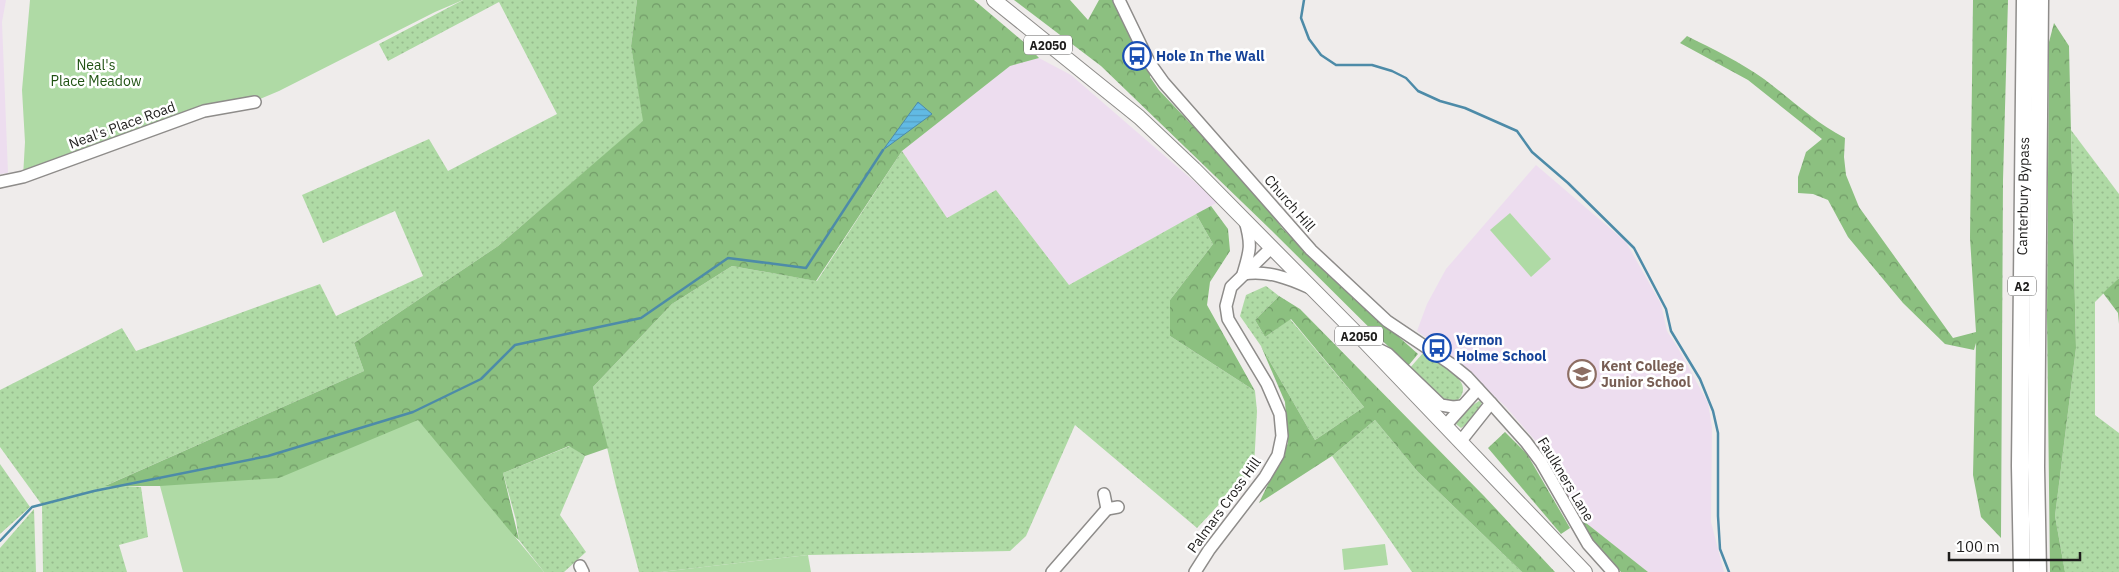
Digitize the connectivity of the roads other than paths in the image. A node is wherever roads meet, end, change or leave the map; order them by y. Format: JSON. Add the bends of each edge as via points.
{"nodes":[{"id":1,"x":994,"y":0,"type":"edge"},
{"id":2,"x":1119,"y":0,"type":"edge"},
{"id":3,"x":2025,"y":0,"type":"edge"},
{"id":4,"x":2040,"y":0,"type":"edge"},
{"id":5,"x":256,"y":102,"type":"dead end"},
{"id":6,"x":0,"y":182,"type":"edge"},
{"id":7,"x":1245,"y":221,"type":"junction"},
{"id":8,"x":1271,"y":248,"type":"junction"},
{"id":9,"x":1243,"y":274,"type":"junction"},
{"id":10,"x":1311,"y":288,"type":"junction"},
{"id":11,"x":1366,"y":343,"type":"junction"},
{"id":12,"x":1478,"y":389,"type":"junction"},
{"id":13,"x":1492,"y":403,"type":"junction"},
{"id":14,"x":1462,"y":406,"type":"junction"},
{"id":15,"x":1445,"y":426,"type":"junction"},
{"id":16,"x":1460,"y":442,"type":"junction"},
{"id":17,"x":1104,"y":494,"type":"dead end"},
{"id":18,"x":1052,"y":572,"type":"edge"},
{"id":19,"x":1195,"y":572,"type":"edge"},
{"id":20,"x":1585,"y":572,"type":"edge"},
{"id":21,"x":1613,"y":572,"type":"edge"},
{"id":22,"x":2022,"y":572,"type":"edge"},
{"id":23,"x":2038,"y":572,"type":"edge"}],
"edges":[{"from":1,"to":7,"type":"main road","number":"A2050","via":[[1139,117]]},
{"from":2,"to":12,"type":"street","name":"Church Hill","via":[[1145,54],[1164,83],[1311,250],[1387,321],[1451,364]]},
{"from":3,"to":22,"type":"highway","name":"Canterbury Bypass","number":"A2","via":[[2020,456]]},
{"from":4,"to":23,"type":"highway","name":"Canterbury Bypass","number":"A2"},
{"from":5,"to":6,"type":"street","name":"Neal's Place Road","via":[[204,111],[24,177]]},
{"from":7,"to":8,"type":"main road","number":"A2050"},
{"from":7,"to":9,"type":"street","via":[[1251,250]]},
{"from":8,"to":9,"type":"street","name":"Palmars Cross Hill"},
{"from":8,"to":10,"type":"main road","number":"A2050"},
{"from":9,"to":10,"type":"street","via":[[1256,272],[1278,276]]},
{"from":9,"to":19,"type":"street","name":"Palmars Cross Hill","via":[[1231,287],[1226,314],[1267,384],[1280,414],[1282,436],[1272,467]]},
{"from":10,"to":11,"type":"main road","number":"A2050"},
{"from":11,"to":14,"type":"street","via":[[1388,354],[1441,405]]},
{"from":11,"to":15,"type":"main road","number":"A2050"},
{"from":12,"to":13,"type":"street","name":"Faulkners Lane"},
{"from":12,"to":14,"type":"street"},
{"from":13,"to":16,"type":"street"},
{"from":13,"to":21,"type":"street","name":"Faulkners Lane","via":[[1541,462],[1588,544]]},
{"from":14,"to":15,"type":"street"},
{"from":15,"to":16,"type":"main road","number":"A2050"},
{"from":16,"to":20,"type":"main road","number":"A2050"},
{"from":17,"to":18,"type":"street","via":[[1112,508]]}]}
